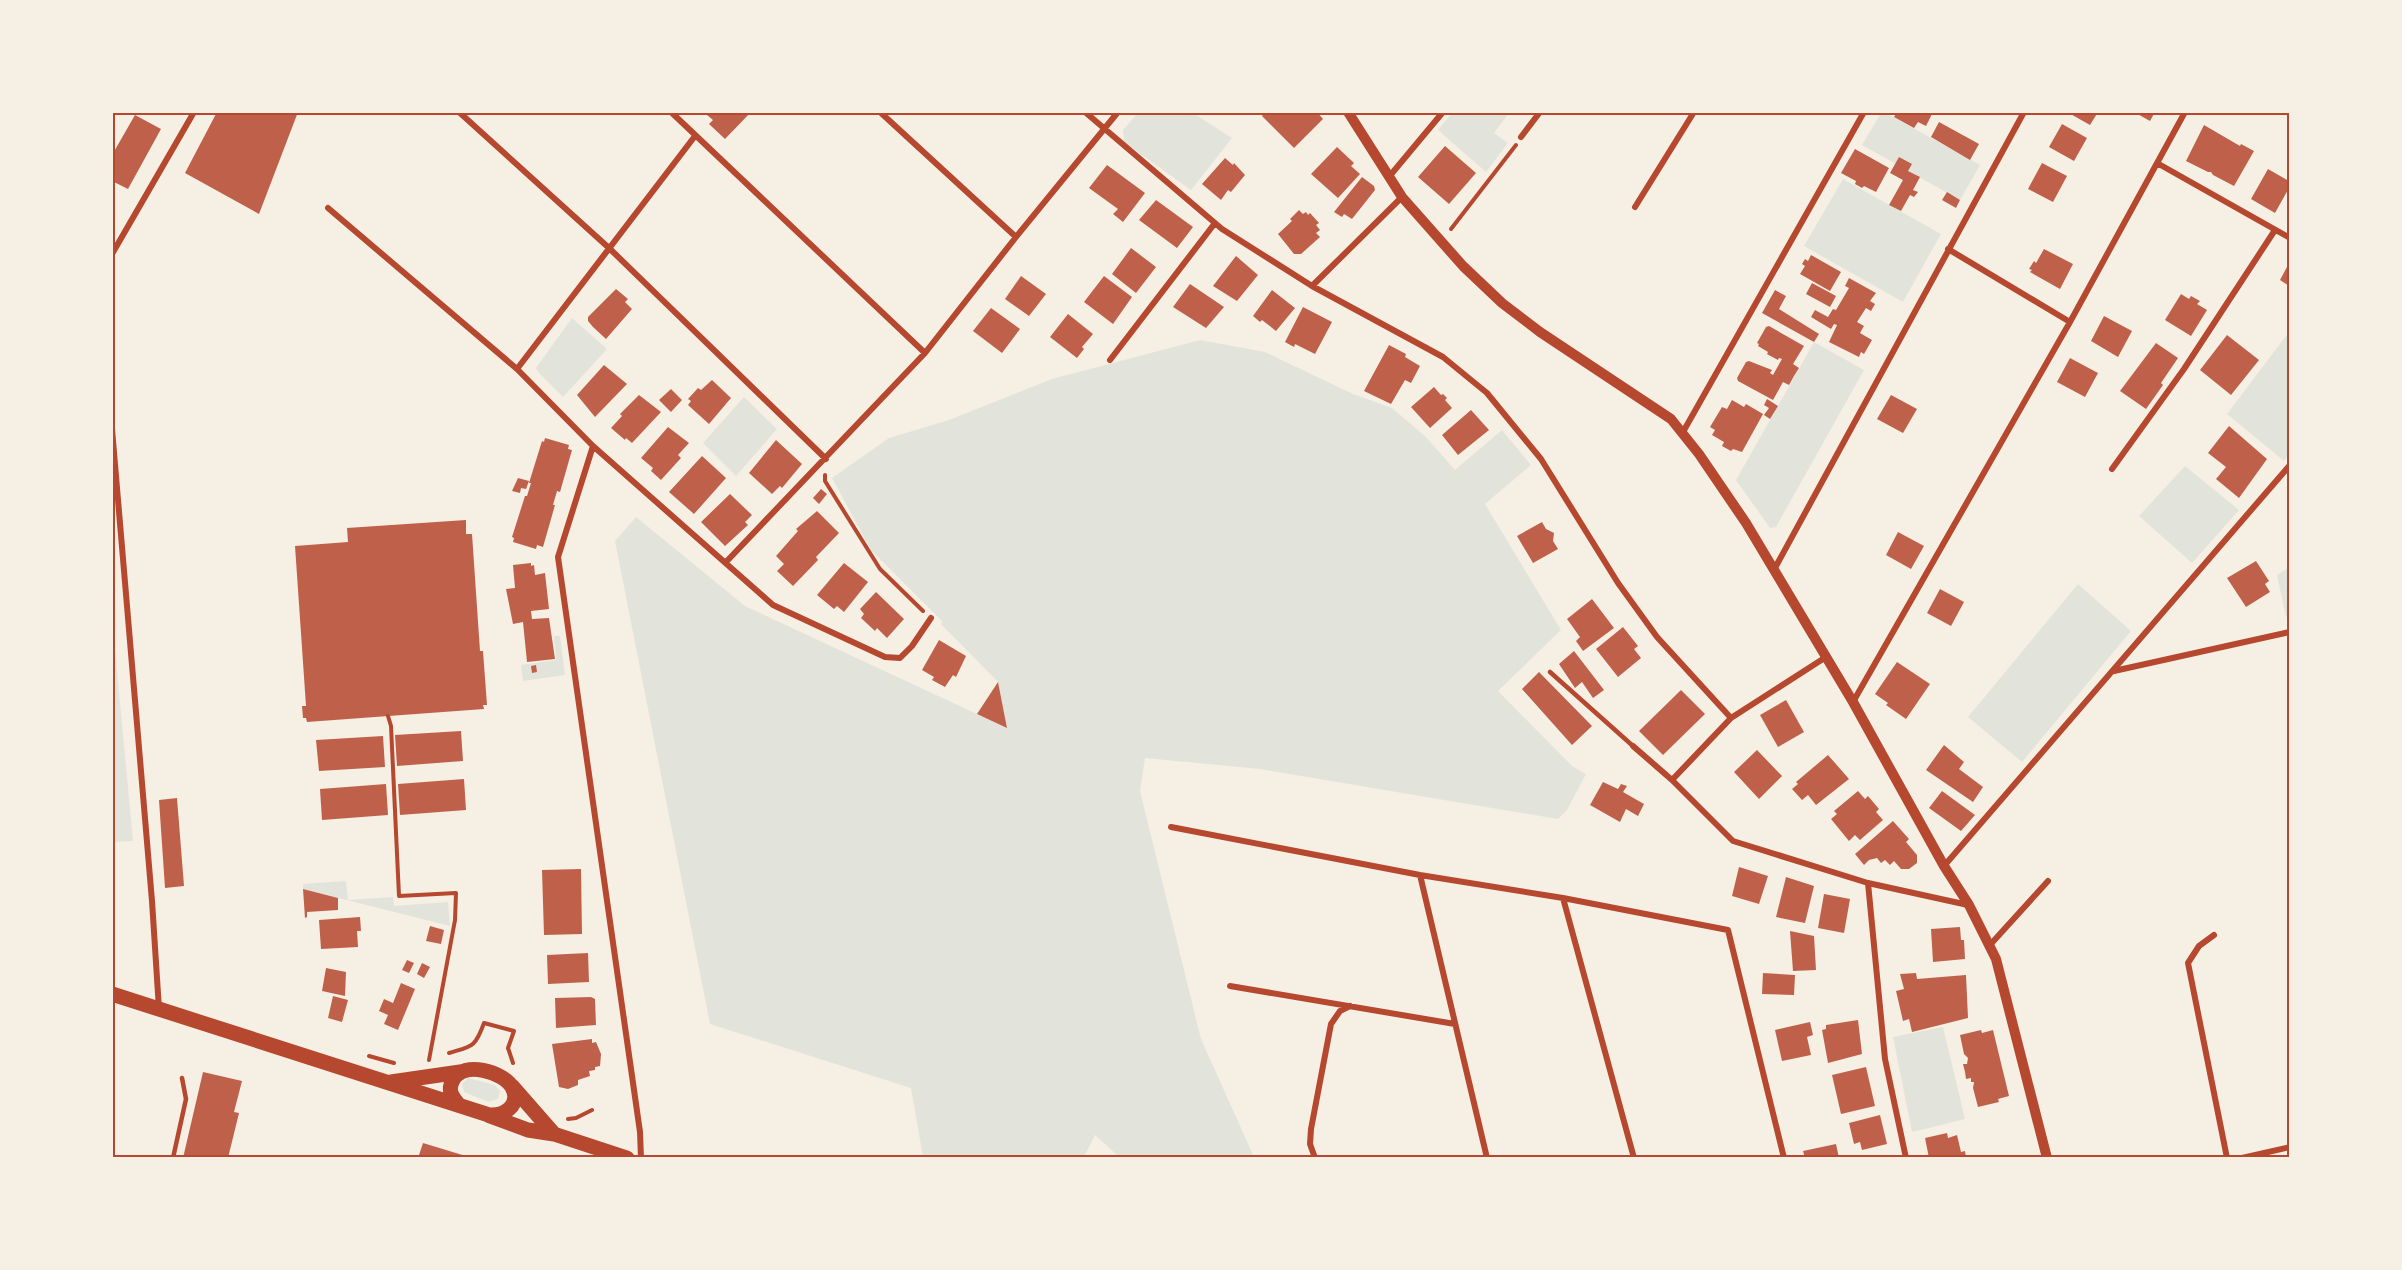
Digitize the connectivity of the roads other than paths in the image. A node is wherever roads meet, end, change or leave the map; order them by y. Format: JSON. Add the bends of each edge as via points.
{"nodes":[{"id":1,"x":195,"y":112,"type":"edge"},
{"id":2,"x":459,"y":112,"type":"edge"},
{"id":3,"x":671,"y":112,"type":"edge"},
{"id":4,"x":880,"y":112,"type":"edge"},
{"id":5,"x":1085,"y":112,"type":"edge"},
{"id":6,"x":1118,"y":112,"type":"edge"},
{"id":7,"x":1348,"y":112,"type":"edge"},
{"id":8,"x":1443,"y":112,"type":"edge"},
{"id":9,"x":1540,"y":112,"type":"edge"},
{"id":10,"x":1694,"y":112,"type":"edge"},
{"id":11,"x":1864,"y":112,"type":"edge"},
{"id":12,"x":2024,"y":112,"type":"edge"},
{"id":13,"x":2185,"y":112,"type":"edge"},
{"id":14,"x":1103,"y":130,"type":"junction"},
{"id":15,"x":695,"y":136,"type":"junction"},
{"id":16,"x":1521,"y":137,"type":"road end"},
{"id":17,"x":2157,"y":164,"type":"junction"},
{"id":18,"x":1388,"y":178,"type":"junction"},
{"id":19,"x":1402,"y":197,"type":"junction"},
{"id":20,"x":1635,"y":207,"type":"dead end"},
{"id":21,"x":328,"y":208,"type":"dead end"},
{"id":22,"x":1215,"y":223,"type":"junction"},
{"id":23,"x":2275,"y":230,"type":"junction"},
{"id":24,"x":1016,"y":237,"type":"junction"},
{"id":25,"x":2289,"y":238,"type":"edge"},
{"id":26,"x":609,"y":248,"type":"junction"},
{"id":27,"x":1948,"y":249,"type":"junction"},
{"id":28,"x":112,"y":254,"type":"edge"},
{"id":29,"x":1312,"y":286,"type":"junction"},
{"id":30,"x":2070,"y":322,"type":"junction"},
{"id":31,"x":925,"y":353,"type":"junction"},
{"id":32,"x":1110,"y":360,"type":"dead end"},
{"id":33,"x":517,"y":369,"type":"junction"},
{"id":34,"x":112,"y":429,"type":"edge"},
{"id":35,"x":1683,"y":432,"type":"junction"},
{"id":36,"x":593,"y":446,"type":"junction"},
{"id":37,"x":826,"y":459,"type":"junction"},
{"id":38,"x":2289,"y":465,"type":"edge"},
{"id":39,"x":2112,"y":469,"type":"dead end"},
{"id":40,"x":726,"y":562,"type":"junction"},
{"id":41,"x":1775,"y":568,"type":"junction"},
{"id":42,"x":931,"y":618,"type":"road end"},
{"id":43,"x":2289,"y":632,"type":"edge"},
{"id":44,"x":1827,"y":657,"type":"junction"},
{"id":45,"x":2114,"y":671,"type":"junction"},
{"id":46,"x":1550,"y":672,"type":"dead end"},
{"id":47,"x":1853,"y":702,"type":"junction"},
{"id":48,"x":1731,"y":718,"type":"junction"},
{"id":49,"x":1633,"y":746,"type":"joint"},
{"id":50,"x":1672,"y":780,"type":"junction"},
{"id":51,"x":1171,"y":826,"type":"dead end"},
{"id":52,"x":1944,"y":866,"type":"junction"},
{"id":53,"x":1420,"y":875,"type":"junction"},
{"id":54,"x":2048,"y":881,"type":"dead end"},
{"id":55,"x":1868,"y":883,"type":"junction"},
{"id":56,"x":1563,"y":898,"type":"junction"},
{"id":57,"x":1969,"y":905,"type":"junction"},
{"id":58,"x":2214,"y":935,"type":"dead end"},
{"id":59,"x":1989,"y":946,"type":"junction"},
{"id":60,"x":1230,"y":986,"type":"dead end"},
{"id":61,"x":112,"y":994,"type":"edge"},
{"id":62,"x":1350,"y":1006,"type":"junction"},
{"id":63,"x":159,"y":1009,"type":"junction"},
{"id":64,"x":1455,"y":1024,"type":"junction"},
{"id":65,"x":460,"y":1072,"type":"junction"},
{"id":66,"x":182,"y":1078,"type":"dead end"},
{"id":67,"x":387,"y":1083,"type":"junction"},
{"id":68,"x":512,"y":1086,"type":"junction"},
{"id":69,"x":459,"y":1105,"type":"junction"},
{"id":70,"x":489,"y":1115,"type":"junction"},
{"id":71,"x":554,"y":1134,"type":"junction"},
{"id":72,"x":2289,"y":1147,"type":"edge"},
{"id":73,"x":173,"y":1158,"type":"edge"},
{"id":74,"x":627,"y":1158,"type":"edge"},
{"id":75,"x":641,"y":1158,"type":"edge"},
{"id":76,"x":1315,"y":1158,"type":"edge"},
{"id":77,"x":1487,"y":1158,"type":"edge"},
{"id":78,"x":1634,"y":1158,"type":"edge"},
{"id":79,"x":1784,"y":1158,"type":"edge"},
{"id":80,"x":1906,"y":1158,"type":"edge"},
{"id":81,"x":2047,"y":1158,"type":"edge"},
{"id":82,"x":2227,"y":1158,"type":"edge"},
{"id":83,"x":2242,"y":1158,"type":"edge"}],
"edges":[{"from":1,"to":28,"type":"street"},
{"from":2,"to":26,"type":"street"},
{"from":3,"to":15,"type":"street"},
{"from":4,"to":24,"type":"street"},
{"from":5,"to":14,"type":"street"},
{"from":6,"to":14,"type":"street"},
{"from":7,"to":18,"type":"street"},
{"from":8,"to":18,"type":"street"},
{"from":9,"to":16,"type":"street"},
{"from":10,"to":20,"type":"street"},
{"from":11,"to":35,"type":"street"},
{"from":12,"to":27,"type":"street"},
{"from":13,"to":17,"type":"street"},
{"from":14,"to":22,"type":"street"},
{"from":14,"to":24,"type":"street"},
{"from":15,"to":26,"type":"street"},
{"from":15,"to":31,"type":"street"},
{"from":17,"to":23,"type":"street"},
{"from":17,"to":30,"type":"street"},
{"from":18,"to":19,"type":"street"},
{"from":19,"to":29,"type":"street"},
{"from":19,"to":35,"type":"street","via":[[1502,303],[1656,407]]},
{"from":21,"to":33,"type":"street"},
{"from":22,"to":29,"type":"street"},
{"from":22,"to":32,"type":"street"},
{"from":23,"to":25,"type":"street"},
{"from":23,"to":39,"type":"street","via":[[2184,369]]},
{"from":24,"to":31,"type":"street"},
{"from":26,"to":33,"type":"street"},
{"from":26,"to":37,"type":"street"},
{"from":27,"to":30,"type":"street"},
{"from":27,"to":41,"type":"street"},
{"from":29,"to":48,"type":"street","via":[[1443,357],[1487,393],[1541,459],[1618,583],[1657,637]]},
{"from":30,"to":47,"type":"street"},
{"from":31,"to":37,"type":"street"},
{"from":33,"to":36,"type":"street"},
{"from":34,"to":63,"type":"street"},
{"from":35,"to":41,"type":"street"},
{"from":36,"to":40,"type":"street"},
{"from":36,"to":75,"type":"street","via":[[558,557]]},
{"from":37,"to":40,"type":"street"},
{"from":38,"to":45,"type":"street"},
{"from":40,"to":42,"type":"street","via":[[773,605],[885,657],[900,658]]},
{"from":41,"to":44,"type":"street"},
{"from":43,"to":45,"type":"street"},
{"from":44,"to":47,"type":"street"},
{"from":44,"to":48,"type":"street"},
{"from":45,"to":52,"type":"street"},
{"from":46,"to":49,"type":"lane"},
{"from":47,"to":52,"type":"street"},
{"from":48,"to":50,"type":"street"},
{"from":49,"to":50,"type":"street"},
{"from":50,"to":55,"type":"street","via":[[1733,842]]},
{"from":51,"to":53,"type":"street"},
{"from":52,"to":57,"type":"street"},
{"from":53,"to":56,"type":"street"},
{"from":53,"to":64,"type":"street"},
{"from":54,"to":59,"type":"street"},
{"from":55,"to":57,"type":"street"},
{"from":55,"to":80,"type":"street","via":[[1885,1059]]},
{"from":56,"to":78,"type":"street"},
{"from":56,"to":79,"type":"street","via":[[1728,930]]},
{"from":57,"to":59,"type":"street"},
{"from":58,"to":82,"type":"street","via":[[2199,946],[2188,963]]},
{"from":59,"to":81,"type":"street","via":[[1996,959]]},
{"from":60,"to":62,"type":"street"},
{"from":61,"to":63,"type":"main road"},
{"from":62,"to":64,"type":"street"},
{"from":62,"to":76,"type":"street","via":[[1340,1011],[1331,1024],[1311,1129],[1310,1144]]},
{"from":63,"to":67,"type":"main road"},
{"from":64,"to":77,"type":"street"},
{"from":65,"to":67,"type":"main road"},
{"from":65,"to":68,"type":"main road","via":[[477,1069]]},
{"from":65,"to":69,"type":"main road","via":[[450,1092]]},
{"from":66,"to":73,"type":"lane","via":[[186,1099]]},
{"from":67,"to":69,"type":"main road"},
{"from":68,"to":70,"type":"main road","via":[[515,1095],[508,1111],[500,1116]]},
{"from":68,"to":71,"type":"main road"},
{"from":69,"to":70,"type":"main road"},
{"from":70,"to":71,"type":"main road","via":[[528,1130]]},
{"from":71,"to":74,"type":"main road"},
{"from":72,"to":83,"type":"street"}]}
